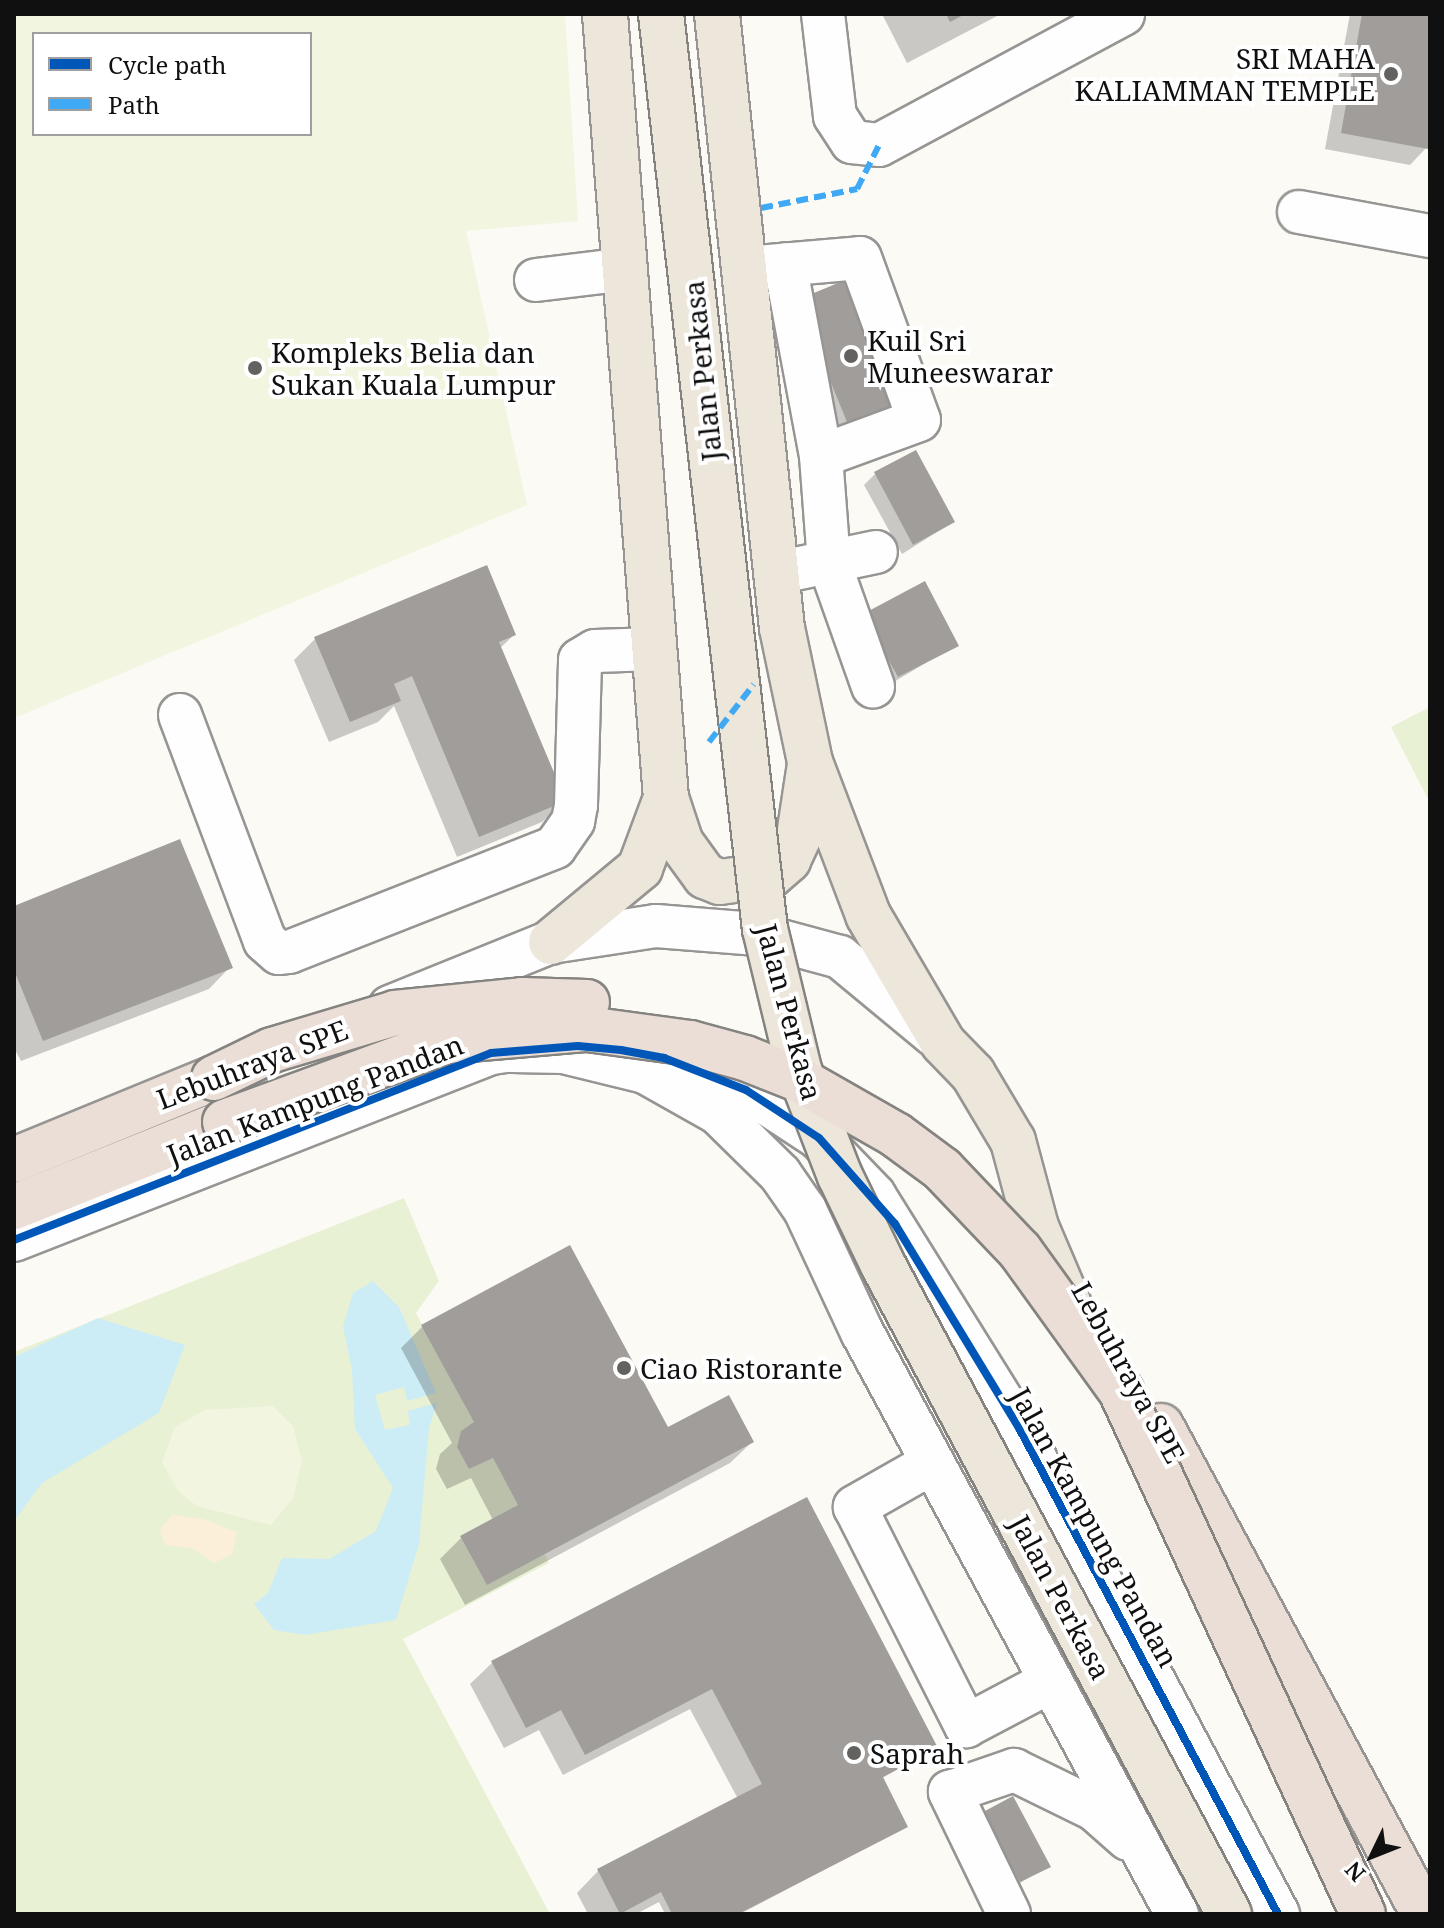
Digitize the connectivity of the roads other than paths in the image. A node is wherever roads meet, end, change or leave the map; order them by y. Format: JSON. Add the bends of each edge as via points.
{"nodes":[{"id":1,"x":605,"y":14,"type":"edge"},
{"id":2,"x":661,"y":14,"type":"edge"},
{"id":3,"x":717,"y":14,"type":"edge"},
{"id":4,"x":823,"y":14,"type":"edge"},
{"id":5,"x":1123,"y":14,"type":"edge"},
{"id":6,"x":1299,"y":212,"type":"dead end"},
{"id":7,"x":1430,"y":236,"type":"edge"},
{"id":8,"x":765,"y":266,"type":"junction"},
{"id":9,"x":625,"y":269,"type":"junction"},
{"id":10,"x":536,"y":280,"type":"dead end"},
{"id":11,"x":821,"y":456,"type":"junction"},
{"id":12,"x":876,"y":552,"type":"dead end"},
{"id":13,"x":829,"y":562,"type":"junction"},
{"id":14,"x":776,"y":573,"type":"junction"},
{"id":15,"x":655,"y":649,"type":"junction"},
{"id":16,"x":873,"y":686,"type":"dead end"},
{"id":17,"x":180,"y":715,"type":"dead end"},
{"id":18,"x":810,"y":762,"type":"junction"},
{"id":19,"x":666,"y":798,"type":"junction"},
{"id":20,"x":551,"y":942,"type":"junction"},
{"id":21,"x":943,"y":1043,"type":"junction"},
{"id":22,"x":491,"y":1053,"type":"junction"},
{"id":23,"x":14,"y":1160,"type":"edge"},
{"id":24,"x":14,"y":1207,"type":"edge"},
{"id":25,"x":14,"y":1240,"type":"edge"},
{"id":26,"x":1157,"y":1444,"type":"junction"},
{"id":27,"x":932,"y":1463,"type":"junction"},
{"id":28,"x":1051,"y":1681,"type":"junction"},
{"id":29,"x":1144,"y":1853,"type":"junction"},
{"id":30,"x":1009,"y":1914,"type":"edge"},
{"id":31,"x":1177,"y":1914,"type":"edge"},
{"id":32,"x":1229,"y":1914,"type":"edge"},
{"id":33,"x":1278,"y":1914,"type":"edge"},
{"id":34,"x":1363,"y":1914,"type":"edge"},
{"id":35,"x":1380,"y":1914,"type":"edge"},
{"id":36,"x":1395,"y":1914,"type":"edge"},
{"id":37,"x":1424,"y":1914,"type":"edge"}],
"edges":[{"from":1,"to":9,"type":"main road"},
{"from":2,"to":32,"type":"main road","name":"Jalan Perkasa","bridge":true,"via":[[765,929],[799,1070],[882,1263]]},
{"from":3,"to":8,"type":"main road","name":"Jalan Perkasa"},
{"from":4,"to":5,"type":"street","via":[[835,116],[852,142],[879,145]]},
{"from":6,"to":7,"type":"street"},
{"from":8,"to":11,"type":"street"},
{"from":8,"to":11,"type":"street","via":[[860,258],[919,420]]},
{"from":8,"to":14,"type":"main road","name":"Jalan Perkasa"},
{"from":9,"to":10,"type":"street"},
{"from":9,"to":15,"type":"main road"},
{"from":11,"to":13,"type":"street"},
{"from":12,"to":13,"type":"street"},
{"from":13,"to":14,"type":"street"},
{"from":13,"to":16,"type":"street"},
{"from":14,"to":18,"type":"main road","name":"Jalan Perkasa"},
{"from":15,"to":17,"type":"street","via":[[595,651],[580,660],[576,805],[573,821],[555,847],[289,952],[279,953],[265,941]]},
{"from":15,"to":19,"type":"main road"},
{"from":18,"to":19,"type":"main road","via":[[799,836],[788,860],[771,875],[720,882],[705,876],[681,843]]},
{"from":18,"to":21,"type":"main road","name":"Jalan Perkasa","via":[[868,915]]},
{"from":19,"to":20,"type":"main road","via":[[640,868]]},
{"from":20,"to":21,"type":"street","name":"Jalan Kampung Pandan","via":[[656,926],[800,943],[840,957]]},
{"from":20,"to":23,"type":"street","name":"Jalan Kampung Pandan"},
{"from":21,"to":35,"type":"main road","name":"Jalan Kampung Pandan","via":[[973,1074],[1013,1141],[1036,1227],[1097,1371],[1245,1666]]},
{"from":22,"to":25,"type":"street","name":"Jalan Kampung Pandan"},
{"from":22,"to":27,"type":"street","name":"Jalan Kampung Pandan","via":[[564,1052],[605,1059],[669,1083],[718,1113],[770,1163],[805,1210],[848,1339]]},
{"from":22,"to":33,"type":"street","name":"Jalan Kampung Pandan","via":[[578,1046],[678,1063],[746,1090],[783,1112],[851,1168],[895,1224],[1019,1428]]},
{"from":23,"to":26,"type":"highway","name":"Lebuhraya SPE","bridge":true,"via":[[272,1050],[395,1013],[522,1000],[587,1002],[714,1025],[831,1071],[937,1136],[985,1175],[1039,1230],[1105,1317]]},
{"from":24,"to":26,"type":"highway","name":"Lebuhraya SPE","bridge":true,"via":[[446,1041],[587,1029],[690,1043],[798,1079],[884,1127],[942,1169],[1020,1251]]},
{"from":26,"to":34,"type":"highway","bridge":true},
{"from":26,"to":35,"type":"highway","name":"Lebuhraya SPE","bridge":true},
{"from":26,"to":36,"type":"highway"},
{"from":26,"to":37,"type":"highway","name":"Lebuhraya SPE"},
{"from":27,"to":28,"type":"street","name":"Jalan Kampung Pandan"},
{"from":27,"to":28,"type":"street","via":[[855,1507],[966,1726]]},
{"from":28,"to":29,"type":"street","name":"Jalan Kampung Pandan"},
{"from":29,"to":30,"type":"street","via":[[1094,1809],[1014,1770],[950,1792]]},
{"from":29,"to":31,"type":"street","name":"Jalan Kampung Pandan"}]}
